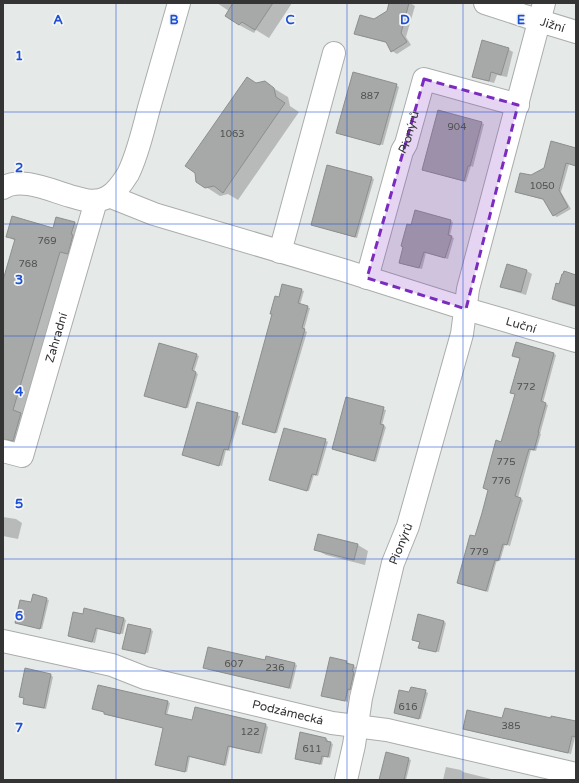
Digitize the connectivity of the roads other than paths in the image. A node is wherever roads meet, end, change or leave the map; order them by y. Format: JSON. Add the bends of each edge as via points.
{"nodes":[{"id":1,"x":178,"y":3,"type":"edge"},
{"id":2,"x":484,"y":3,"type":"edge"},
{"id":3,"x":542,"y":12,"type":"edge"},
{"id":4,"x":576,"y":32,"type":"edge"},
{"id":5,"x":334,"y":53,"type":"dead end"},
{"id":6,"x":518,"y":105,"type":"junction"},
{"id":7,"x":3,"y":188,"type":"edge"},
{"id":8,"x":102,"y":199,"type":"junction"},
{"id":9,"x":280,"y":252,"type":"junction"},
{"id":10,"x":368,"y":278,"type":"junction"},
{"id":11,"x":466,"y":309,"type":"junction"},
{"id":12,"x":576,"y":341,"type":"edge"},
{"id":13,"x":3,"y":450,"type":"edge"},
{"id":14,"x":3,"y":641,"type":"edge"},
{"id":15,"x":357,"y":726,"type":"junction"},
{"id":16,"x":576,"y":774,"type":"edge"},
{"id":17,"x":346,"y":780,"type":"edge"}],
"edges":[{"from":1,"to":8,"type":"street","name":"Zahradní","via":[[134,159],[118,188]]},
{"from":2,"to":3,"type":"street","name":"Jižní"},
{"from":3,"to":4,"type":"street","name":"Jižní"},
{"from":3,"to":6,"type":"street","name":"Pionýrů"},
{"from":5,"to":9,"type":"street"},
{"from":6,"to":10,"type":"street","name":"Pionýrů","via":[[424,80]]},
{"from":6,"to":11,"type":"street","name":"Pionýrů","via":[[468,290]]},
{"from":7,"to":8,"type":"street","via":[[14,184],[28,184],[83,200]]},
{"from":8,"to":9,"type":"street"},
{"from":8,"to":13,"type":"street","name":"Zahradní","via":[[22,456]]},
{"from":9,"to":10,"type":"street"},
{"from":10,"to":11,"type":"street"},
{"from":11,"to":12,"type":"street","name":"Luční"},
{"from":11,"to":15,"type":"street","name":"Pionýrů","via":[[462,334],[408,526],[394,563],[361,698]]},
{"from":14,"to":15,"type":"street","name":"Podzámecká","via":[[112,666],[145,678],[332,723]]},
{"from":15,"to":16,"type":"street","name":"Podzámecká","via":[[387,730]]},
{"from":15,"to":17,"type":"street","name":"Pionýrů"}]}
